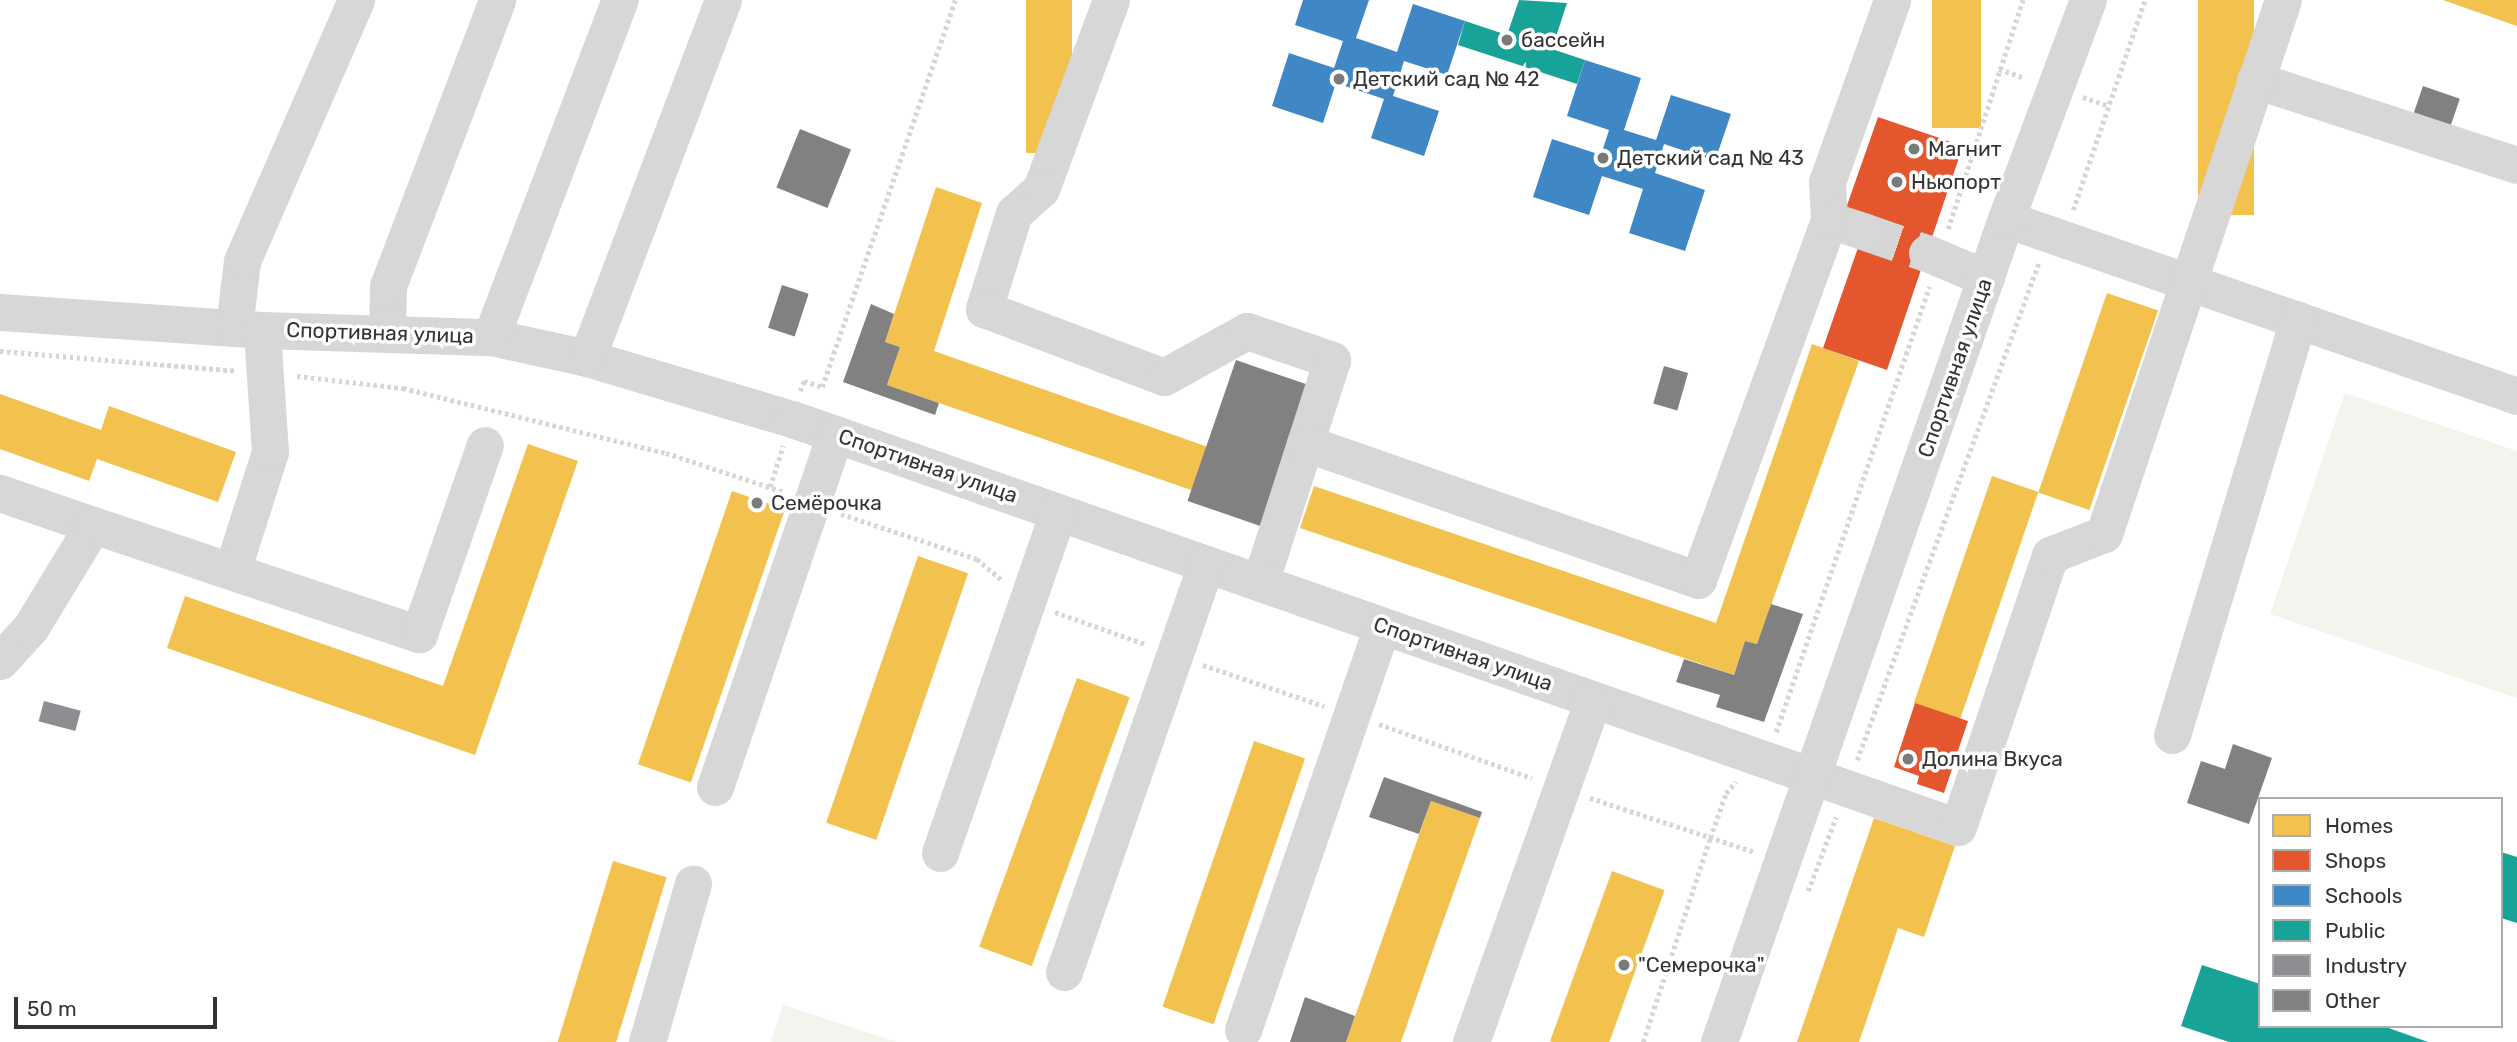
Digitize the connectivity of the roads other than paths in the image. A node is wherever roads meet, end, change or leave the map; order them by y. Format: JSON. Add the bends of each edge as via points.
{"nodes":[{"id":1,"x":356,"y":0,"type":"edge"},
{"id":2,"x":497,"y":0,"type":"edge"},
{"id":3,"x":620,"y":0,"type":"edge"},
{"id":4,"x":723,"y":0,"type":"edge"},
{"id":5,"x":1111,"y":0,"type":"edge"},
{"id":6,"x":1892,"y":0,"type":"edge"},
{"id":7,"x":2088,"y":0,"type":"edge"},
{"id":8,"x":2283,"y":0,"type":"edge"},
{"id":9,"x":2255,"y":80,"type":"junction"},
{"id":10,"x":2517,"y":165,"type":"edge"},
{"id":11,"x":2006,"y":219,"type":"junction"},
{"id":12,"x":1829,"y":220,"type":"junction"},
{"id":13,"x":1863,"y":230,"type":"tunnel mouth"},
{"id":14,"x":1932,"y":256,"type":"tunnel mouth"},
{"id":15,"x":1986,"y":278,"type":"junction"},
{"id":16,"x":2185,"y":281,"type":"junction"},
{"id":17,"x":6,"y":313,"type":"edge"},
{"id":18,"x":2298,"y":320,"type":"junction"},
{"id":19,"x":248,"y":329,"type":"junction"},
{"id":20,"x":387,"y":333,"type":"junction"},
{"id":21,"x":491,"y":337,"type":"junction"},
{"id":22,"x":587,"y":358,"type":"junction"},
{"id":23,"x":2517,"y":396,"type":"edge"},
{"id":24,"x":835,"y":434,"type":"junction"},
{"id":25,"x":1305,"y":443,"type":"junction"},
{"id":26,"x":485,"y":445,"type":"dead end"},
{"id":27,"x":0,"y":493,"type":"edge"},
{"id":28,"x":1058,"y":512,"type":"junction"},
{"id":29,"x":93,"y":525,"type":"junction"},
{"id":30,"x":1206,"y":564,"type":"junction"},
{"id":31,"x":232,"y":571,"type":"junction"},
{"id":32,"x":1260,"y":583,"type":"junction"},
{"id":33,"x":15,"y":622,"type":"edge"},
{"id":34,"x":1382,"y":626,"type":"junction"},
{"id":35,"x":0,"y":661,"type":"edge"},
{"id":36,"x":1593,"y":700,"type":"junction"},
{"id":37,"x":2172,"y":735,"type":"dead end"},
{"id":38,"x":1812,"y":777,"type":"junction"},
{"id":39,"x":715,"y":787,"type":"dead end"},
{"id":40,"x":940,"y":853,"type":"dead end"},
{"id":41,"x":693,"y":884,"type":"dead end"},
{"id":42,"x":1064,"y":972,"type":"dead end"},
{"id":43,"x":1243,"y":1030,"type":"dead end"},
{"id":44,"x":648,"y":1042,"type":"edge"},
{"id":45,"x":1471,"y":1042,"type":"edge"},
{"id":46,"x":1719,"y":1042,"type":"edge"}],
"edges":[{"from":1,"to":19,"type":"street","via":[[242,261]]},
{"from":2,"to":20,"type":"street","via":[[388,286]]},
{"from":3,"to":21,"type":"street"},
{"from":4,"to":22,"type":"street"},
{"from":5,"to":25,"type":"street","via":[[1041,189],[1014,213],[984,309],[1164,377],[1247,331],[1332,360]]},
{"from":6,"to":12,"type":"street","via":[[1827,183]]},
{"from":7,"to":11,"type":"street","name":"Спортивная улица"},
{"from":8,"to":9,"type":"street"},
{"from":9,"to":10,"type":"street"},
{"from":9,"to":16,"type":"street"},
{"from":11,"to":15,"type":"street","name":"Спортивная улица"},
{"from":11,"to":16,"type":"street"},
{"from":12,"to":13,"type":"street"},
{"from":12,"to":25,"type":"street","via":[[1698,580]]},
{"from":14,"to":15,"type":"street"},
{"from":15,"to":38,"type":"street","name":"Спортивная улица"},
{"from":16,"to":18,"type":"street"},
{"from":16,"to":38,"type":"street","via":[[2104,534],[2050,555],[1958,827]]},
{"from":17,"to":19,"type":"street","name":"Спортивная улица"},
{"from":18,"to":23,"type":"street"},
{"from":18,"to":37,"type":"street"},
{"from":19,"to":20,"type":"street","name":"Спортивная улица"},
{"from":19,"to":31,"type":"street","via":[[265,373],[270,452]]},
{"from":20,"to":21,"type":"street","name":"Спортивная улица"},
{"from":21,"to":22,"type":"street","name":"Спортивная улица"},
{"from":22,"to":24,"type":"street","name":"Спортивная улица"},
{"from":24,"to":28,"type":"street","name":"Спортивная улица"},
{"from":24,"to":39,"type":"street"},
{"from":25,"to":32,"type":"street"},
{"from":26,"to":31,"type":"street","via":[[419,634]]},
{"from":27,"to":29,"type":"street"},
{"from":28,"to":30,"type":"street","name":"Спортивная улица"},
{"from":28,"to":40,"type":"street"},
{"from":29,"to":31,"type":"street"},
{"from":29,"to":33,"type":"street"},
{"from":30,"to":32,"type":"street","name":"Спортивная улица"},
{"from":30,"to":42,"type":"street"},
{"from":32,"to":34,"type":"street","name":"Спортивная улица"},
{"from":33,"to":35,"type":"street"},
{"from":34,"to":36,"type":"street","name":"Спортивная улица"},
{"from":34,"to":43,"type":"street"},
{"from":36,"to":38,"type":"street","name":"Спортивная улица"},
{"from":36,"to":45,"type":"street"},
{"from":38,"to":46,"type":"street","name":"Спортивная улица"},
{"from":41,"to":44,"type":"street"}]}
